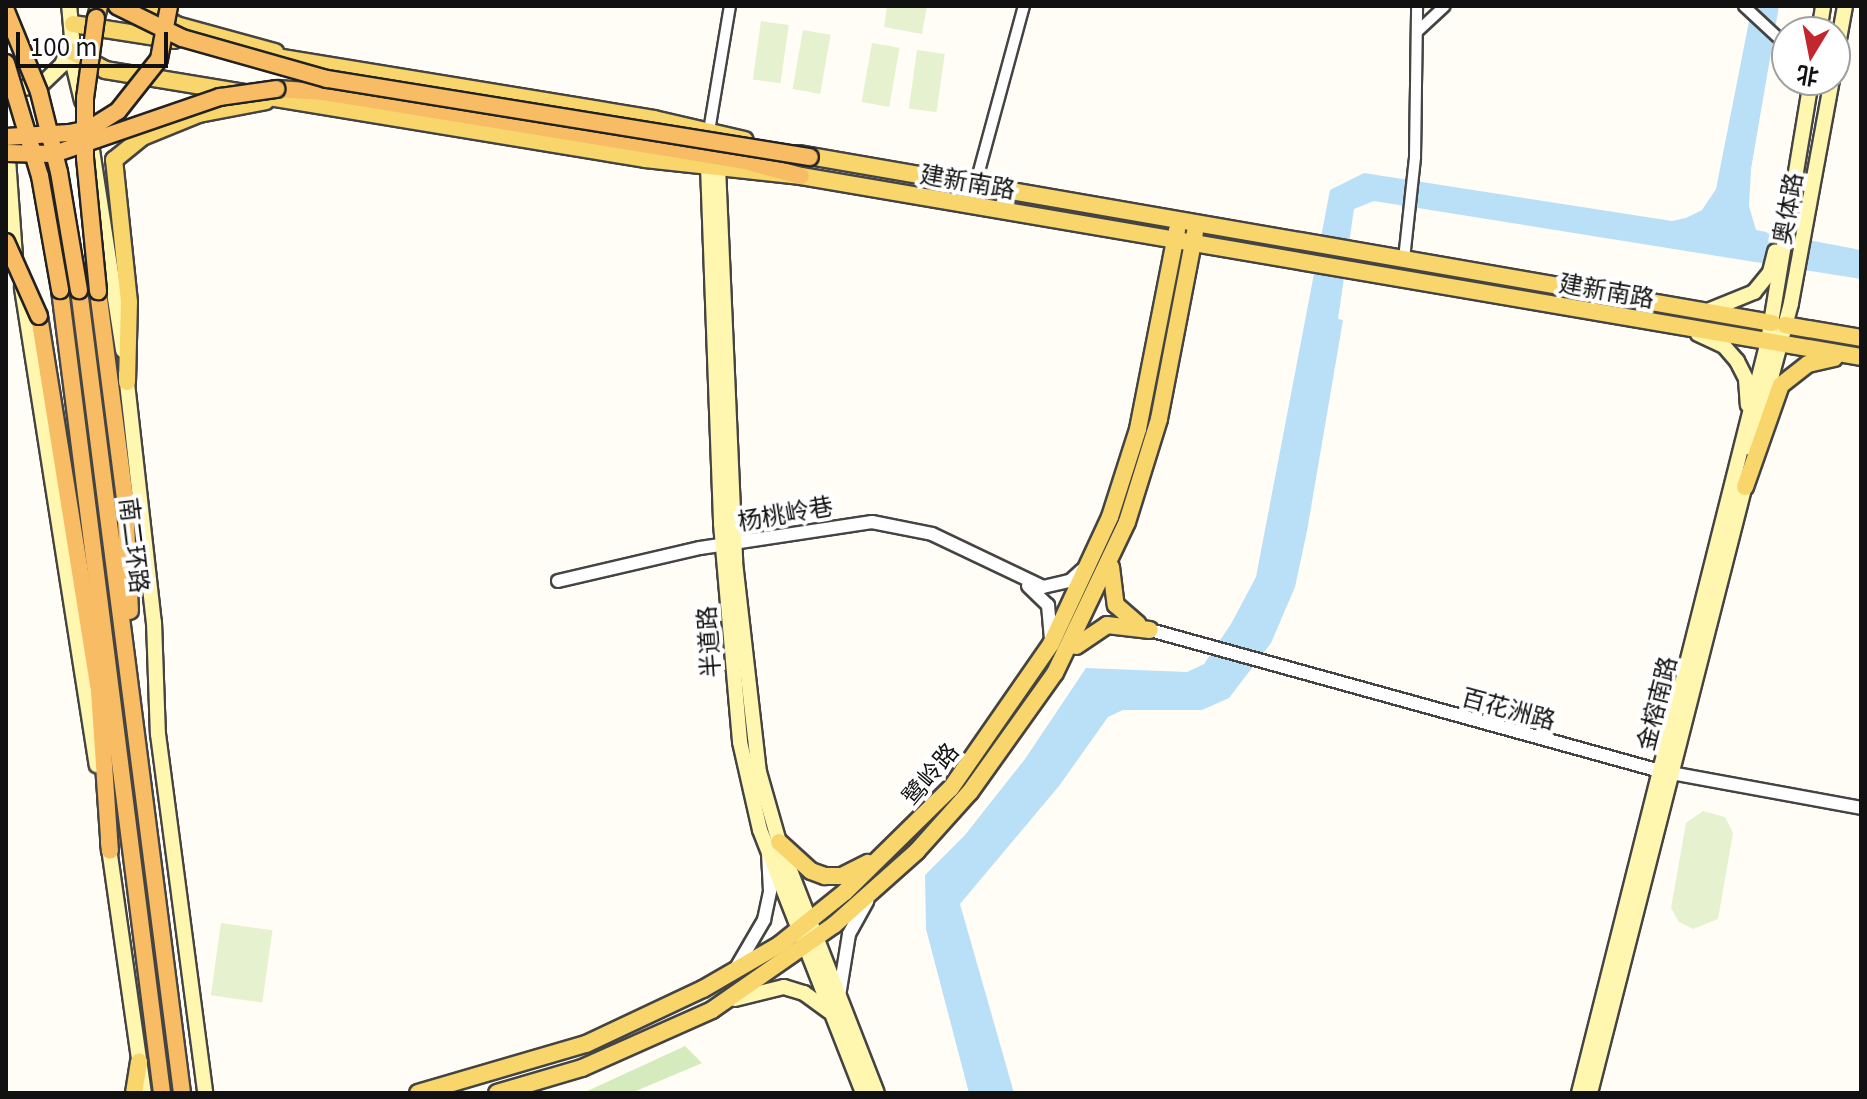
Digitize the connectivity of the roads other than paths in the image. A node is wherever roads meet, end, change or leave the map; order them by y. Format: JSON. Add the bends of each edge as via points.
{"nodes":[{"id":1,"x":69,"y":6,"type":"edge"},
{"id":2,"x":99,"y":6,"type":"edge"},
{"id":3,"x":117,"y":6,"type":"edge"},
{"id":4,"x":146,"y":6,"type":"edge"},
{"id":5,"x":169,"y":6,"type":"edge"},
{"id":6,"x":730,"y":6,"type":"edge"},
{"id":7,"x":1024,"y":6,"type":"edge"},
{"id":8,"x":1417,"y":6,"type":"edge"},
{"id":9,"x":1445,"y":6,"type":"edge"},
{"id":10,"x":1744,"y":6,"type":"edge"},
{"id":11,"x":6,"y":11,"type":"edge"},
{"id":12,"x":73,"y":24,"type":"junction"},
{"id":13,"x":1419,"y":30,"type":"junction"},
{"id":14,"x":1771,"y":31,"type":"edge"},
{"id":15,"x":70,"y":51,"type":"junction"},
{"id":16,"x":6,"y":63,"type":"edge"},
{"id":17,"x":315,"y":64,"type":"junction"},
{"id":18,"x":6,"y":91,"type":"edge"},
{"id":19,"x":1808,"y":96,"type":"edge"},
{"id":20,"x":1829,"y":96,"type":"edge"},
{"id":21,"x":324,"y":104,"type":"junction"},
{"id":22,"x":709,"y":131,"type":"junction"},
{"id":23,"x":6,"y":139,"type":"edge"},
{"id":24,"x":6,"y":153,"type":"edge"},
{"id":25,"x":810,"y":157,"type":"junction"},
{"id":26,"x":713,"y":167,"type":"junction"},
{"id":27,"x":801,"y":176,"type":"junction"},
{"id":28,"x":1794,"y":178,"type":"junction"},
{"id":29,"x":975,"y":186,"type":"junction"},
{"id":30,"x":1179,"y":221,"type":"junction"},
{"id":31,"x":1196,"y":224,"type":"junction"},
{"id":32,"x":1175,"y":240,"type":"junction"},
{"id":33,"x":6,"y":242,"type":"edge"},
{"id":34,"x":1193,"y":243,"type":"junction"},
{"id":35,"x":1404,"y":259,"type":"junction"},
{"id":36,"x":1703,"y":311,"type":"junction"},
{"id":37,"x":1655,"y":322,"type":"junction"},
{"id":38,"x":1779,"y":324,"type":"junction"},
{"id":39,"x":1861,"y":338,"type":"edge"},
{"id":40,"x":1774,"y":342,"type":"junction"},
{"id":41,"x":1857,"y":357,"type":"edge"},
{"id":42,"x":127,"y":382,"type":"junction"},
{"id":43,"x":1749,"y":419,"type":"junction"},
{"id":44,"x":1745,"y":487,"type":"junction"},
{"id":45,"x":1110,"y":517,"type":"junction"},
{"id":46,"x":729,"y":544,"type":"junction"},
{"id":47,"x":1112,"y":560,"type":"junction"},
{"id":48,"x":1013,"y":575,"type":"junction"},
{"id":49,"x":558,"y":581,"type":"dead end"},
{"id":50,"x":1150,"y":630,"type":"junction"},
{"id":51,"x":1051,"y":644,"type":"junction"},
{"id":52,"x":1055,"y":673,"type":"junction"},
{"id":53,"x":99,"y":691,"type":"junction"},
{"id":54,"x":136,"y":732,"type":"junction"},
{"id":55,"x":120,"y":762,"type":"junction"},
{"id":56,"x":1667,"y":772,"type":"junction"},
{"id":57,"x":1861,"y":808,"type":"edge"},
{"id":58,"x":773,"y":847,"type":"junction"},
{"id":59,"x":894,"y":848,"type":"junction"},
{"id":60,"x":110,"y":851,"type":"junction"},
{"id":61,"x":873,"y":891,"type":"junction"},
{"id":62,"x":804,"y":925,"type":"junction"},
{"id":63,"x":810,"y":942,"type":"junction"},
{"id":64,"x":733,"y":972,"type":"junction"},
{"id":65,"x":839,"y":996,"type":"junction"},
{"id":66,"x":712,"y":1010,"type":"junction"},
{"id":67,"x":831,"y":1012,"type":"junction"},
{"id":68,"x":139,"y":1061,"type":"junction"},
{"id":69,"x":200,"y":1061,"type":"junction"},
{"id":70,"x":134,"y":1093,"type":"edge"},
{"id":71,"x":144,"y":1093,"type":"edge"},
{"id":72,"x":162,"y":1093,"type":"edge"},
{"id":73,"x":182,"y":1093,"type":"edge"},
{"id":74,"x":205,"y":1093,"type":"edge"},
{"id":75,"x":218,"y":1093,"type":"edge"},
{"id":76,"x":418,"y":1093,"type":"edge"},
{"id":77,"x":497,"y":1093,"type":"edge"},
{"id":78,"x":863,"y":1093,"type":"edge"},
{"id":79,"x":877,"y":1093,"type":"edge"},
{"id":80,"x":1579,"y":1093,"type":"edge"},
{"id":81,"x":1590,"y":1093,"type":"edge"}],
"edges":[{"from":1,"to":12,"type":"main road"},
{"from":2,"to":54,"type":"highway","bridge":true,"via":[[85,113],[98,291],[125,498]]},
{"from":3,"to":25,"type":"highway","bridge":true,"via":[[182,38],[327,79]]},
{"from":4,"to":17,"type":"main road","via":[[176,25]]},
{"from":5,"to":23,"type":"highway","bridge":true,"via":[[159,59],[118,111],[89,129]]},
{"from":6,"to":22,"type":"street"},
{"from":7,"to":29,"type":"street"},
{"from":8,"to":13,"type":"street"},
{"from":9,"to":13,"type":"street"},
{"from":10,"to":14,"type":"street"},
{"from":11,"to":54,"type":"highway","name":"南二环路","bridge":true,"via":[[39,92],[59,172]]},
{"from":12,"to":15,"type":"main road"},
{"from":12,"to":17,"type":"main road","name":"建新南路"},
{"from":13,"to":35,"type":"street","via":[[1415,157]]},
{"from":15,"to":18,"type":"main road","via":[[41,85]]},
{"from":15,"to":21,"type":"main road","name":"建新南路","via":[[105,70]]},
{"from":15,"to":42,"type":"main road","via":[[102,196]]},
{"from":16,"to":55,"type":"highway","name":"南二环路","bridge":true,"via":[[40,176],[60,290]]},
{"from":17,"to":22,"type":"main road","name":"建新南路"},
{"from":19,"to":28,"type":"main road","name":"奥体路"},
{"from":20,"to":38,"type":"main road","name":"奥体路"},
{"from":21,"to":26,"type":"main road","name":"建新南路"},
{"from":21,"to":42,"type":"main road","via":[[269,101],[223,107],[142,137],[114,160],[129,302]]},
{"from":22,"to":25,"type":"main road","name":"建新南路"},
{"from":23,"to":60,"type":"main road","via":[[10,221],[62,523]]},
{"from":24,"to":27,"type":"highway","bridge":true,"via":[[54,154],[220,97],[298,90],[741,160]]},
{"from":25,"to":29,"type":"main road","name":"建新南路"},
{"from":26,"to":27,"type":"main road","name":"建新南路"},
{"from":26,"to":46,"type":"main road","name":"半道路"},
{"from":27,"to":32,"type":"main road","name":"建新南路"},
{"from":28,"to":36,"type":"main road","via":[[1773,266],[1763,285],[1729,307]]},
{"from":28,"to":38,"type":"main road","name":"奥体路"},
{"from":29,"to":30,"type":"main road","name":"建新南路"},
{"from":30,"to":31,"type":"main road","name":"建新南路"},
{"from":30,"to":32,"type":"main road","name":"鹭岭路"},
{"from":31,"to":34,"type":"main road","name":"鹭岭路"},
{"from":31,"to":35,"type":"main road","name":"建新南路"},
{"from":32,"to":34,"type":"main road","name":"建新南路"},
{"from":32,"to":45,"type":"main road","name":"鹭岭路","via":[[1138,429]]},
{"from":33,"to":53,"type":"highway","bridge":true,"via":[[39,316]]},
{"from":34,"to":37,"type":"main road","name":"建新南路"},
{"from":34,"to":47,"type":"main road","name":"鹭岭路","via":[[1157,427]]},
{"from":35,"to":36,"type":"main road","name":"建新南路"},
{"from":36,"to":38,"type":"main road","name":"建新南路"},
{"from":37,"to":40,"type":"main road","name":"建新南路"},
{"from":37,"to":43,"type":"main road","via":[[1707,336],[1730,352],[1746,379]]},
{"from":38,"to":39,"type":"main road","name":"建新南路"},
{"from":38,"to":40,"type":"main road","name":"奥体路"},
{"from":40,"to":41,"type":"main road","name":"建新南路"},
{"from":40,"to":43,"type":"main road","name":"金榕南路"},
{"from":40,"to":44,"type":"main road","name":"金榕南路"},
{"from":41,"to":44,"type":"main road","via":[[1808,364],[1781,385]]},
{"from":42,"to":69,"type":"main road","via":[[154,622],[158,734]]},
{"from":43,"to":56,"type":"main road","name":"金榕南路"},
{"from":44,"to":56,"type":"main road","name":"金榕南路"},
{"from":45,"to":48,"type":"street","via":[[1081,572],[1070,581],[1043,587]]},
{"from":45,"to":51,"type":"main road","name":"鹭岭路"},
{"from":46,"to":48,"type":"street","name":"杨桃岭巷","via":[[849,523],[888,523],[932,534]]},
{"from":46,"to":49,"type":"street","name":"杨桃岭巷"},
{"from":46,"to":58,"type":"main road","name":"半道路","via":[[749,710]]},
{"from":47,"to":50,"type":"main road","via":[[1116,605]]},
{"from":47,"to":52,"type":"main road","name":"鹭岭路"},
{"from":48,"to":51,"type":"street","via":[[1048,605]]},
{"from":50,"to":52,"type":"main road","via":[[1099,627],[1081,639]]},
{"from":50,"to":56,"type":"street","name":"百花洲路"},
{"from":51,"to":59,"type":"main road","name":"鹭岭路","via":[[968,766]]},
{"from":52,"to":61,"type":"main road","name":"鹭岭路","via":[[970,792]]},
{"from":53,"to":55,"type":"highway"},
{"from":53,"to":60,"type":"highway"},
{"from":54,"to":73,"type":"highway","name":"南二环路"},
{"from":55,"to":72,"type":"highway","name":"南二环路"},
{"from":56,"to":57,"type":"street","name":"百花洲路"},
{"from":56,"to":80,"type":"main road","name":"金榕南路"},
{"from":56,"to":81,"type":"main road","name":"金榕南路"},
{"from":58,"to":59,"type":"main road","via":[[825,876],[850,873]]},
{"from":58,"to":62,"type":"main road","name":"半道路"},
{"from":58,"to":64,"type":"street","via":[[764,920]]},
{"from":59,"to":62,"type":"main road","name":"鹭岭路"},
{"from":60,"to":68,"type":"main road"},
{"from":61,"to":63,"type":"main road","name":"鹭岭路"},
{"from":61,"to":65,"type":"street","via":[[849,934]]},
{"from":62,"to":63,"type":"main road","name":"半道路"},
{"from":62,"to":64,"type":"main road","name":"鹭岭路"},
{"from":63,"to":65,"type":"main road","name":"半道路"},
{"from":63,"to":66,"type":"main road","name":"鹭岭路"},
{"from":63,"to":67,"type":"main road","name":"半道路"},
{"from":64,"to":76,"type":"main road","name":"鹭岭路","via":[[586,1044]]},
{"from":65,"to":79,"type":"main road","name":"半道路"},
{"from":66,"to":67,"type":"main road","via":[[757,991],[784,987],[804,993]]},
{"from":66,"to":77,"type":"main road","name":"鹭岭路","via":[[582,1068]]},
{"from":67,"to":78,"type":"main road","name":"半道路"},
{"from":68,"to":70,"type":"main road"},
{"from":68,"to":71,"type":"main road"},
{"from":69,"to":74,"type":"main road"},
{"from":69,"to":75,"type":"main road"}]}
